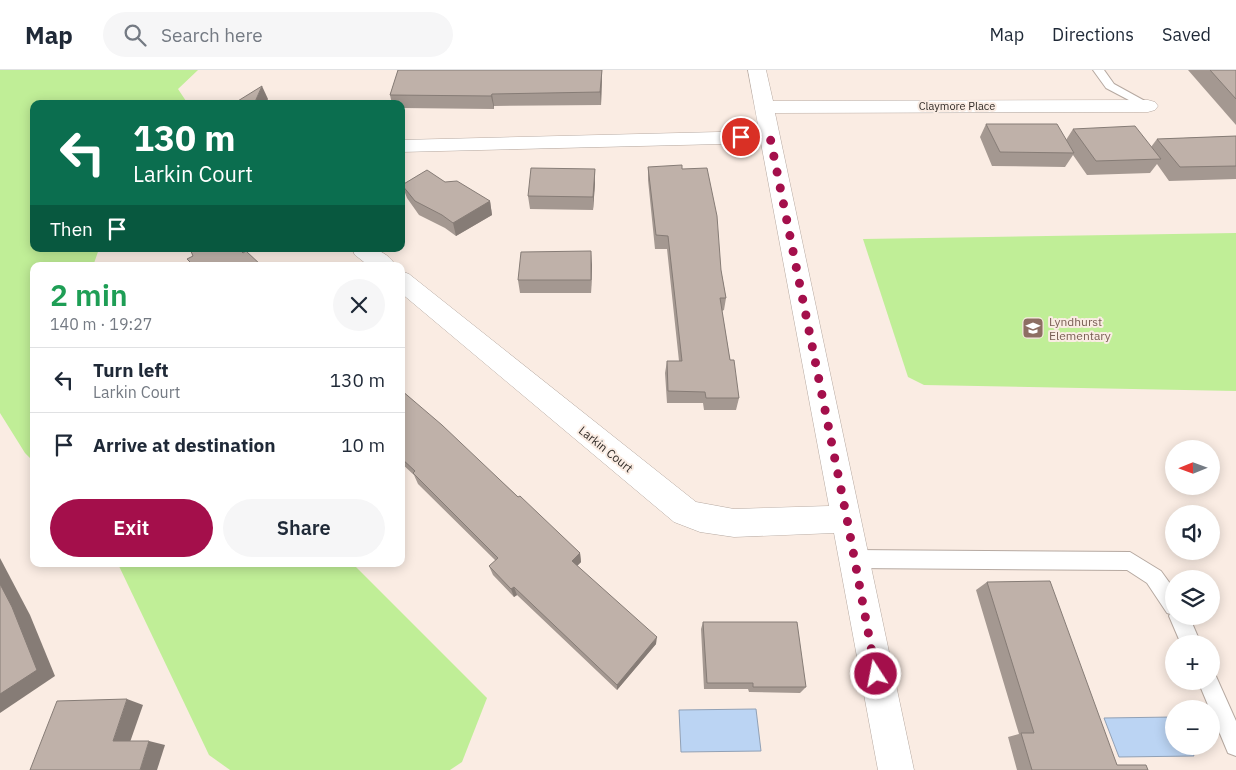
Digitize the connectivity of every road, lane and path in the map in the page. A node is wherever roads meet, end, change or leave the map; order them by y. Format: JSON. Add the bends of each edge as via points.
{"nodes":[{"id":1,"x":757,"y":70,"type":"edge"},
{"id":2,"x":1098,"y":70,"type":"edge"},
{"id":3,"x":1148,"y":106,"type":"joint"},
{"id":4,"x":765,"y":107,"type":"junction"},
{"id":5,"x":770,"y":137,"type":"junction"},
{"id":6,"x":405,"y":146,"type":"edge"},
{"id":7,"x":367,"y":252,"type":"edge"},
{"id":8,"x":379,"y":262,"type":"edge"},
{"id":9,"x":405,"y":283,"type":"edge"},
{"id":10,"x":847,"y":519,"type":"junction"},
{"id":11,"x":853,"y":559,"type":"junction"},
{"id":12,"x":1165,"y":593,"type":"edge"},
{"id":13,"x":1212,"y":690,"type":"edge"},
{"id":14,"x":1236,"y":745,"type":"edge"},
{"id":15,"x":896,"y":770,"type":"edge"}],
"edges":[{"from":1,"to":4,"type":"street"},
{"from":2,"to":3,"type":"lane","via":[[1110,86]]},
{"from":3,"to":4,"type":"street","name":"Claymore Place"},
{"from":4,"to":5,"type":"street"},
{"from":5,"to":6,"type":"street"},
{"from":5,"to":10,"type":"street"},
{"from":7,"to":8,"type":"street"},
{"from":9,"to":10,"type":"street","name":"Larkin Court","via":[[685,512],[700,518],[734,523]]},
{"from":10,"to":11,"type":"street"},
{"from":11,"to":12,"type":"lane","via":[[1130,561],[1154,577]]},
{"from":11,"to":15,"type":"street"},
{"from":13,"to":14,"type":"lane"}]}
